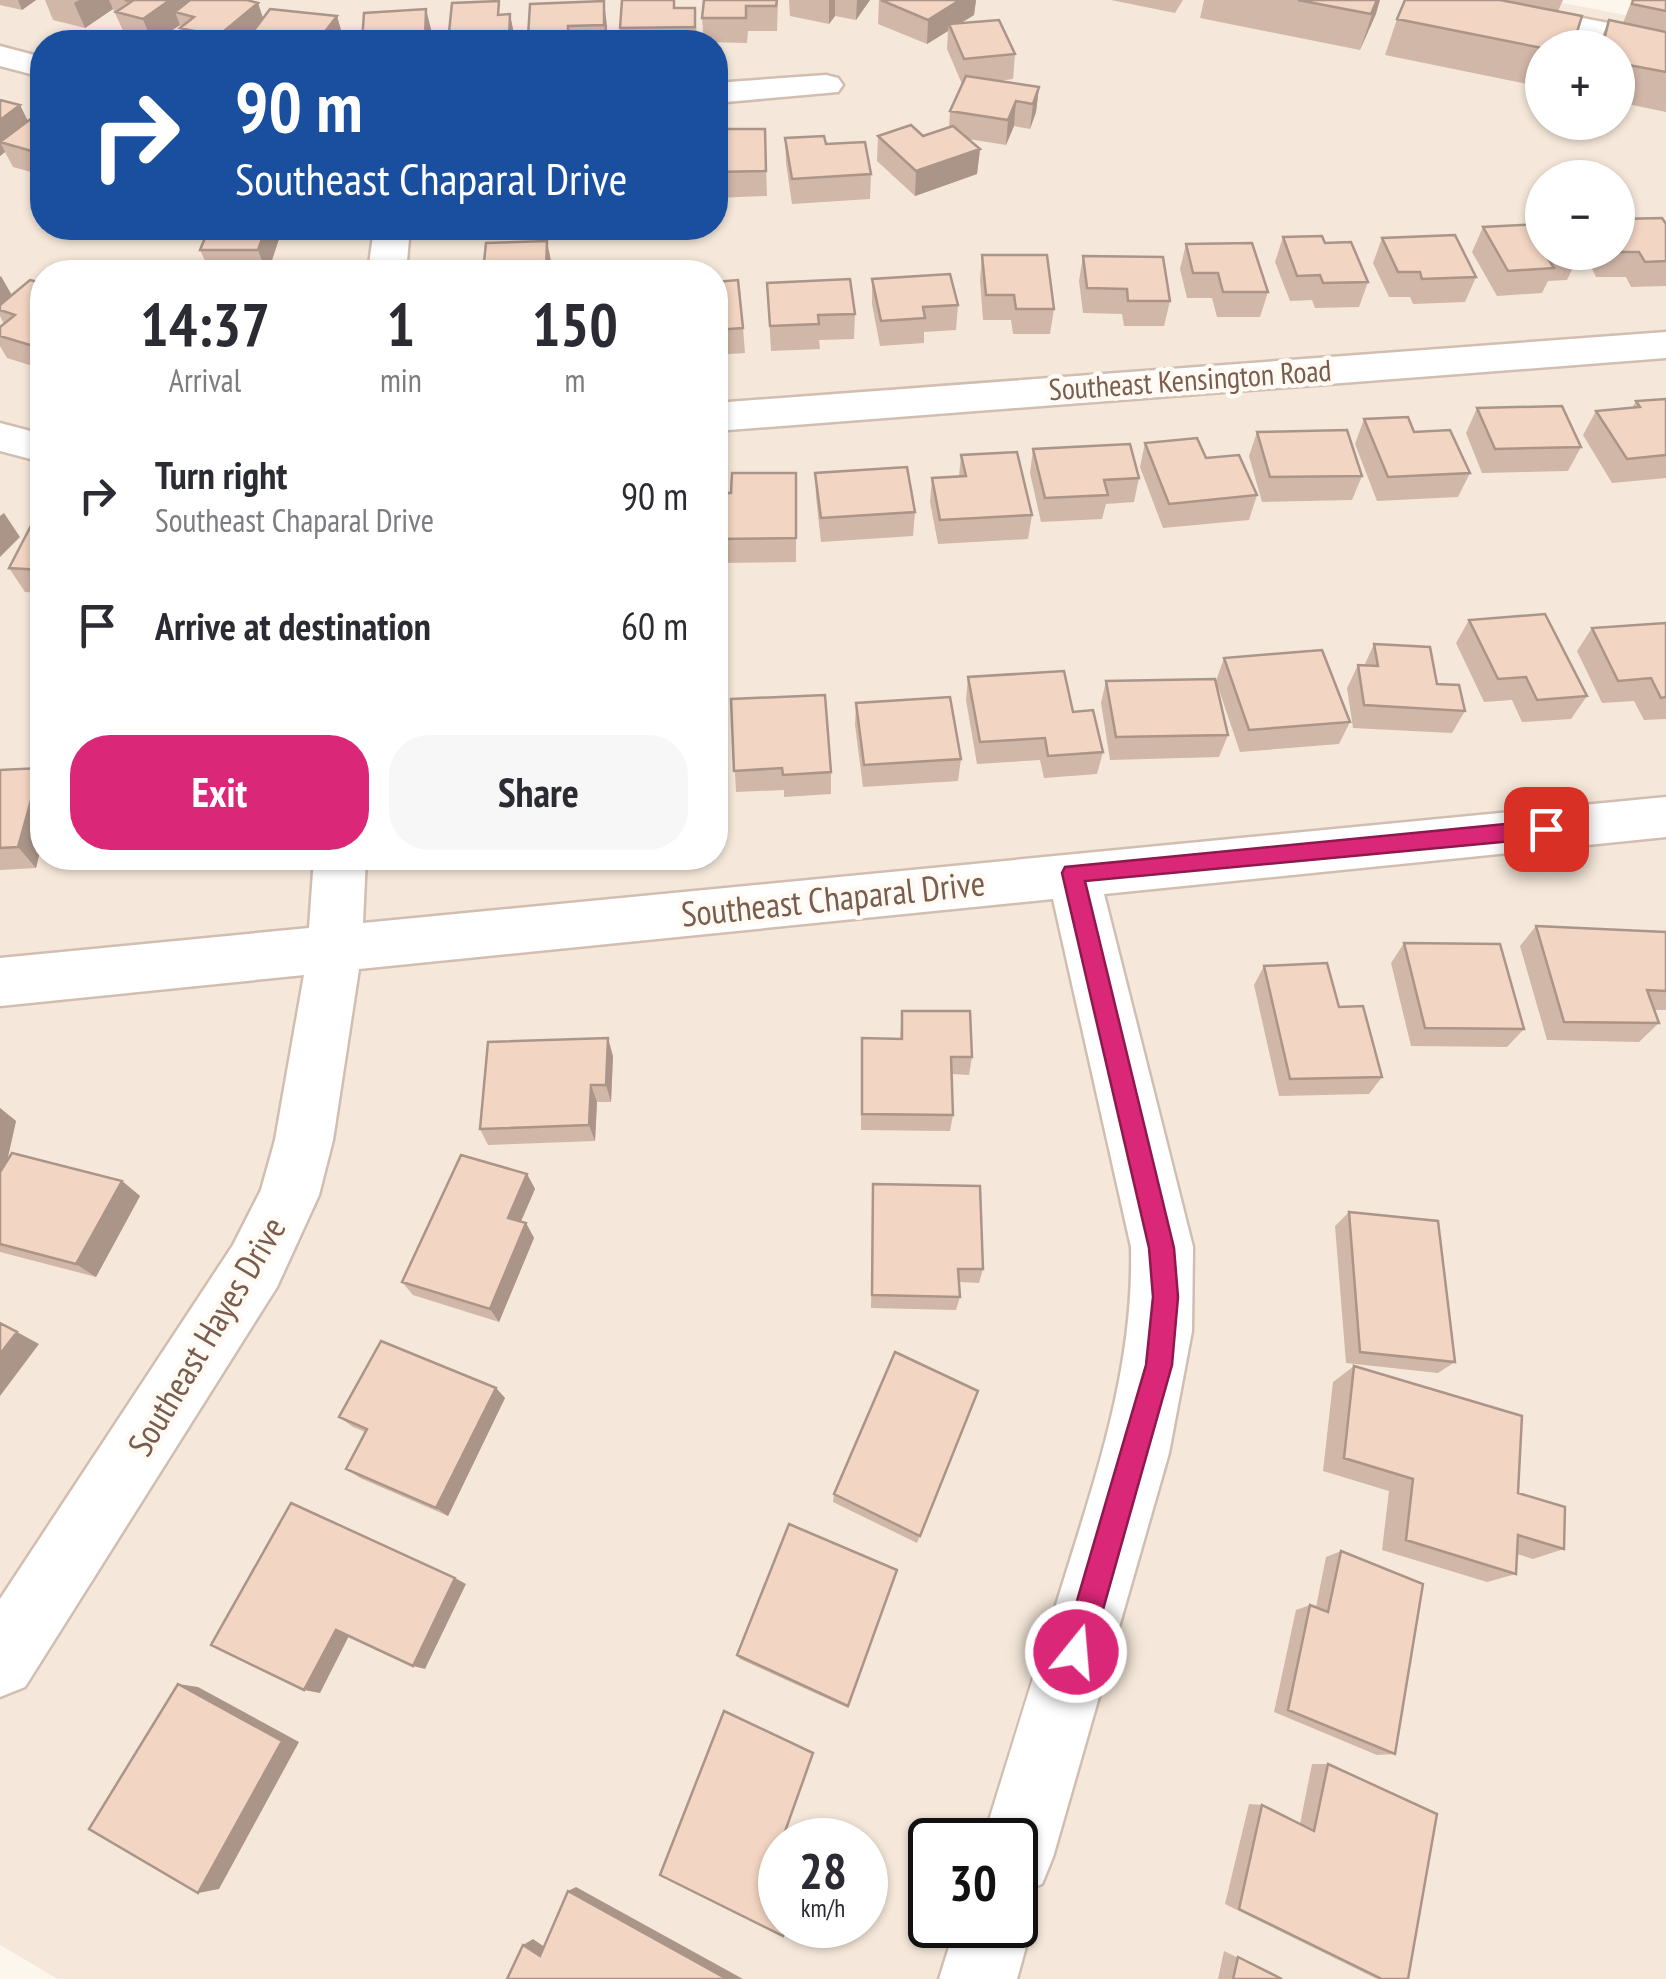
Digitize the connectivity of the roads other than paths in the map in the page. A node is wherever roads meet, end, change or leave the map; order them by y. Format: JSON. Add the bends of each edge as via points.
{"nodes":[{"id":1,"x":1439,"y":0,"type":"edge"},
{"id":2,"x":1666,"y":44,"type":"edge"},
{"id":3,"x":0,"y":56,"type":"edge"},
{"id":4,"x":30,"y":64,"type":"edge"},
{"id":5,"x":826,"y":85,"type":"dead end"},
{"id":6,"x":728,"y":92,"type":"edge"},
{"id":7,"x":1666,"y":345,"type":"edge"},
{"id":8,"x":728,"y":416,"type":"edge"},
{"id":9,"x":0,"y":437,"type":"edge"},
{"id":10,"x":30,"y":445,"type":"edge"},
{"id":11,"x":1666,"y":817,"type":"edge"},
{"id":12,"x":339,"y":870,"type":"edge"},
{"id":13,"x":1072,"y":873,"type":"junction"},
{"id":14,"x":335,"y":950,"type":"junction"},
{"id":15,"x":0,"y":982,"type":"edge"},
{"id":16,"x":0,"y":1662,"type":"edge"},
{"id":17,"x":1027,"y":1818,"type":"edge"},
{"id":18,"x":987,"y":1948,"type":"edge"},
{"id":19,"x":978,"y":1979,"type":"edge"}],
"edges":[{"from":1,"to":2,"type":"street"},
{"from":3,"to":4,"type":"street"},
{"from":5,"to":6,"type":"street"},
{"from":7,"to":8,"type":"street","name":"Southeast Kensington Road"},
{"from":9,"to":10,"type":"street"},
{"from":11,"to":13,"type":"street","name":"Southeast Chaparal Drive"},
{"from":12,"to":14,"type":"street","name":"Southeast Hayes Drive"},
{"from":13,"to":14,"type":"street","name":"Southeast Chaparal Drive"},
{"from":13,"to":17,"type":"street","via":[[1162,1248],[1166,1297],[1159,1365],[1136,1457]]},
{"from":14,"to":15,"type":"street","name":"Southeast Chaparal Drive"},
{"from":14,"to":16,"type":"street","name":"Southeast Hayes Drive","via":[[289,1195],[255,1266]]},
{"from":18,"to":19,"type":"street"}]}
